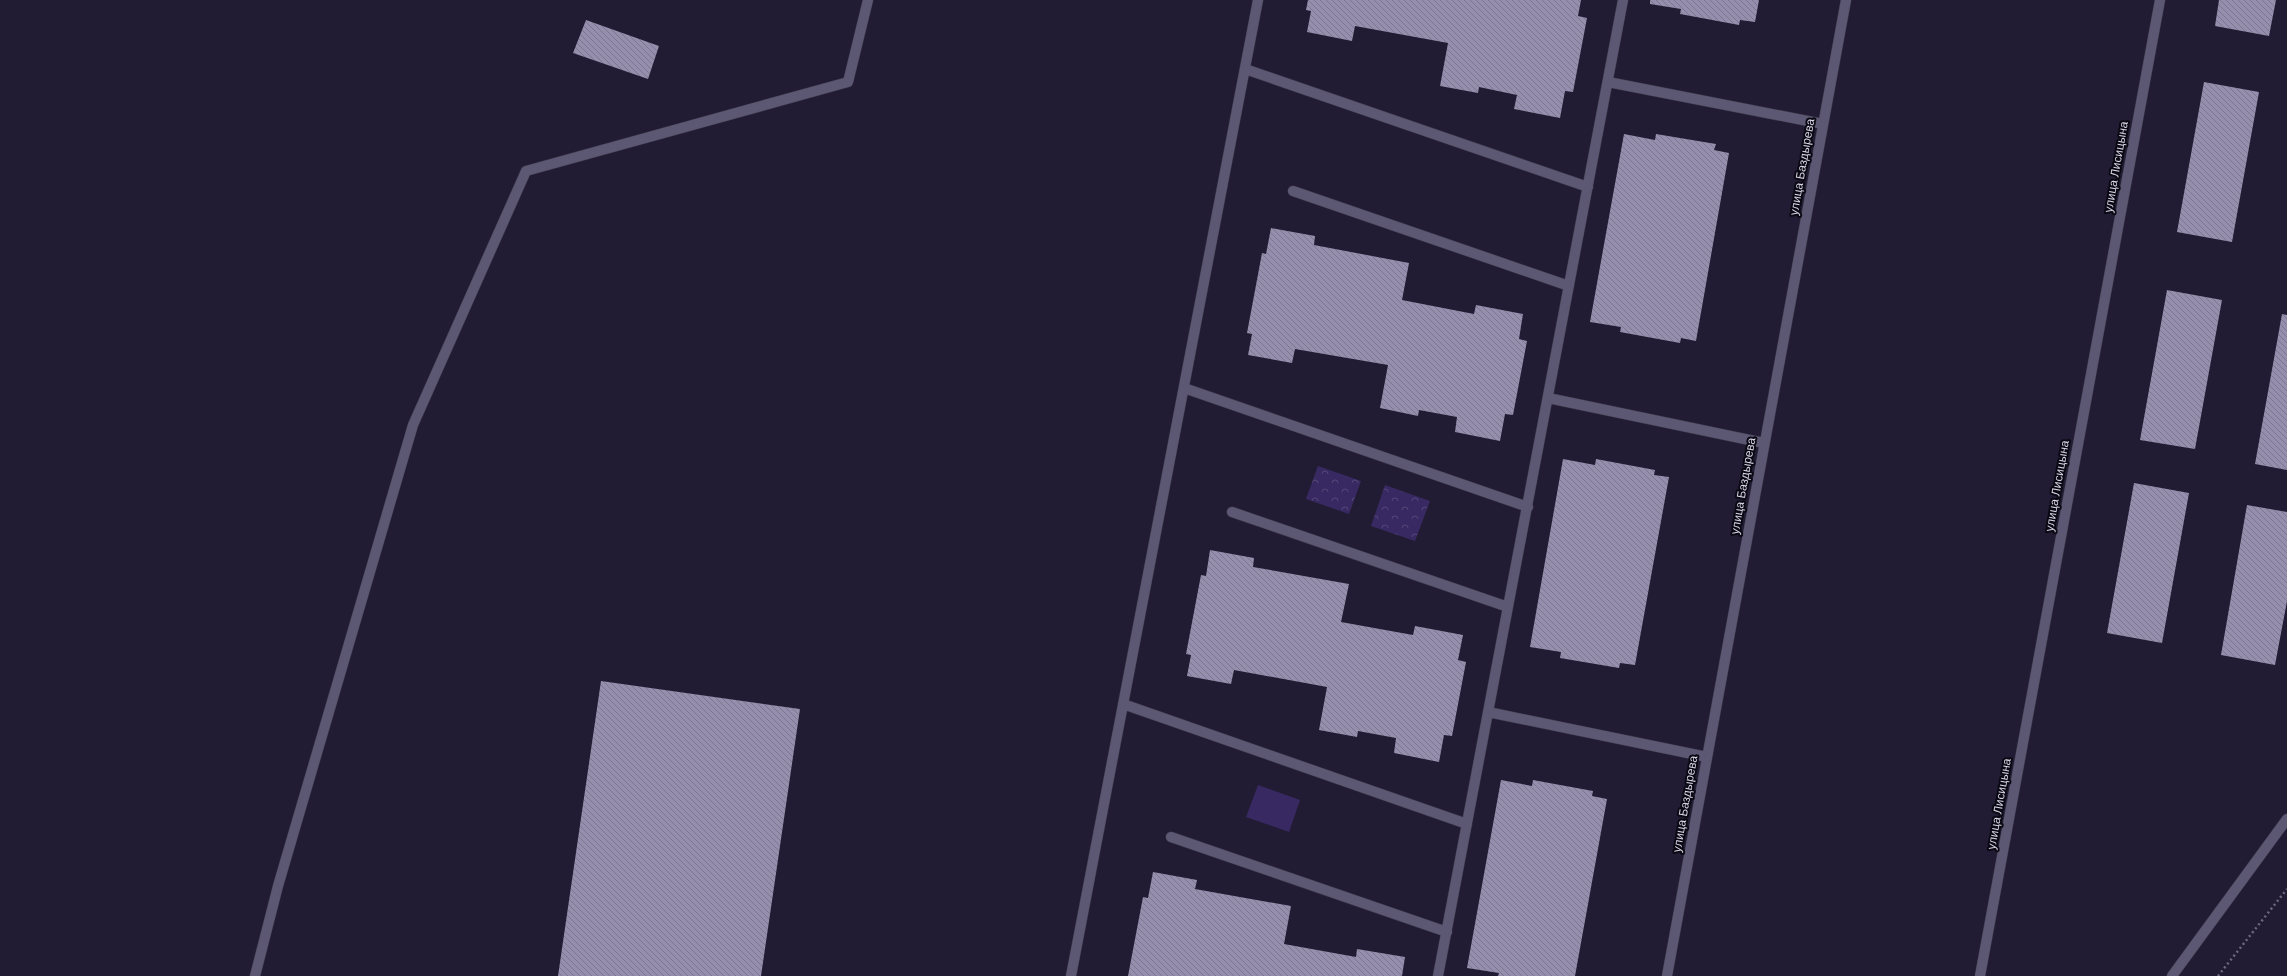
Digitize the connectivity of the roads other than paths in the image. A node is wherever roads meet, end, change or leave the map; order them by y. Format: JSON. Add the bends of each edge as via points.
{"nodes":[{"id":1,"x":868,"y":0,"type":"edge"},
{"id":2,"x":1258,"y":0,"type":"edge"},
{"id":3,"x":1623,"y":0,"type":"edge"},
{"id":4,"x":1846,"y":0,"type":"edge"},
{"id":5,"x":2160,"y":0,"type":"edge"},
{"id":6,"x":1245,"y":69,"type":"junction"},
{"id":7,"x":1608,"y":82,"type":"junction"},
{"id":8,"x":1823,"y":124,"type":"junction"},
{"id":9,"x":1588,"y":188,"type":"junction"},
{"id":10,"x":1293,"y":191,"type":"dead end"},
{"id":11,"x":1569,"y":286,"type":"junction"},
{"id":12,"x":1184,"y":388,"type":"junction"},
{"id":13,"x":1548,"y":398,"type":"junction"},
{"id":14,"x":1764,"y":443,"type":"junction"},
{"id":15,"x":1528,"y":507,"type":"junction"},
{"id":16,"x":1232,"y":512,"type":"dead end"},
{"id":17,"x":1508,"y":607,"type":"junction"},
{"id":18,"x":1123,"y":704,"type":"junction"},
{"id":19,"x":1488,"y":712,"type":"junction"},
{"id":20,"x":1707,"y":756,"type":"junction"},
{"id":21,"x":2287,"y":819,"type":"edge"},
{"id":22,"x":1467,"y":824,"type":"junction"},
{"id":23,"x":1171,"y":837,"type":"dead end"},
{"id":24,"x":1447,"y":932,"type":"junction"},
{"id":25,"x":255,"y":976,"type":"edge"},
{"id":26,"x":1071,"y":976,"type":"edge"},
{"id":27,"x":1438,"y":976,"type":"edge"},
{"id":28,"x":1667,"y":976,"type":"edge"},
{"id":29,"x":1980,"y":976,"type":"edge"},
{"id":30,"x":2172,"y":976,"type":"edge"}],
"edges":[{"from":1,"to":25,"type":"street","via":[[848,82],[526,171],[412,425],[278,886]]},
{"from":2,"to":6,"type":"street"},
{"from":3,"to":7,"type":"street"},
{"from":4,"to":8,"type":"street","name":"улица Баздырева"},
{"from":5,"to":29,"type":"street","name":"улица Лисицына"},
{"from":6,"to":9,"type":"street"},
{"from":6,"to":12,"type":"street"},
{"from":7,"to":8,"type":"street"},
{"from":7,"to":9,"type":"street"},
{"from":8,"to":14,"type":"street","name":"улица Баздырева"},
{"from":9,"to":11,"type":"street"},
{"from":10,"to":11,"type":"street"},
{"from":11,"to":13,"type":"street"},
{"from":12,"to":15,"type":"street"},
{"from":12,"to":18,"type":"street"},
{"from":13,"to":14,"type":"street"},
{"from":13,"to":15,"type":"street"},
{"from":14,"to":20,"type":"street","name":"улица Баздырева"},
{"from":15,"to":17,"type":"street"},
{"from":16,"to":17,"type":"street"},
{"from":17,"to":19,"type":"street"},
{"from":18,"to":22,"type":"street"},
{"from":18,"to":26,"type":"street"},
{"from":19,"to":20,"type":"street"},
{"from":19,"to":22,"type":"street"},
{"from":20,"to":28,"type":"street","name":"улица Баздырева"},
{"from":21,"to":30,"type":"street"},
{"from":22,"to":24,"type":"street"},
{"from":23,"to":24,"type":"street"},
{"from":24,"to":27,"type":"street"}]}
